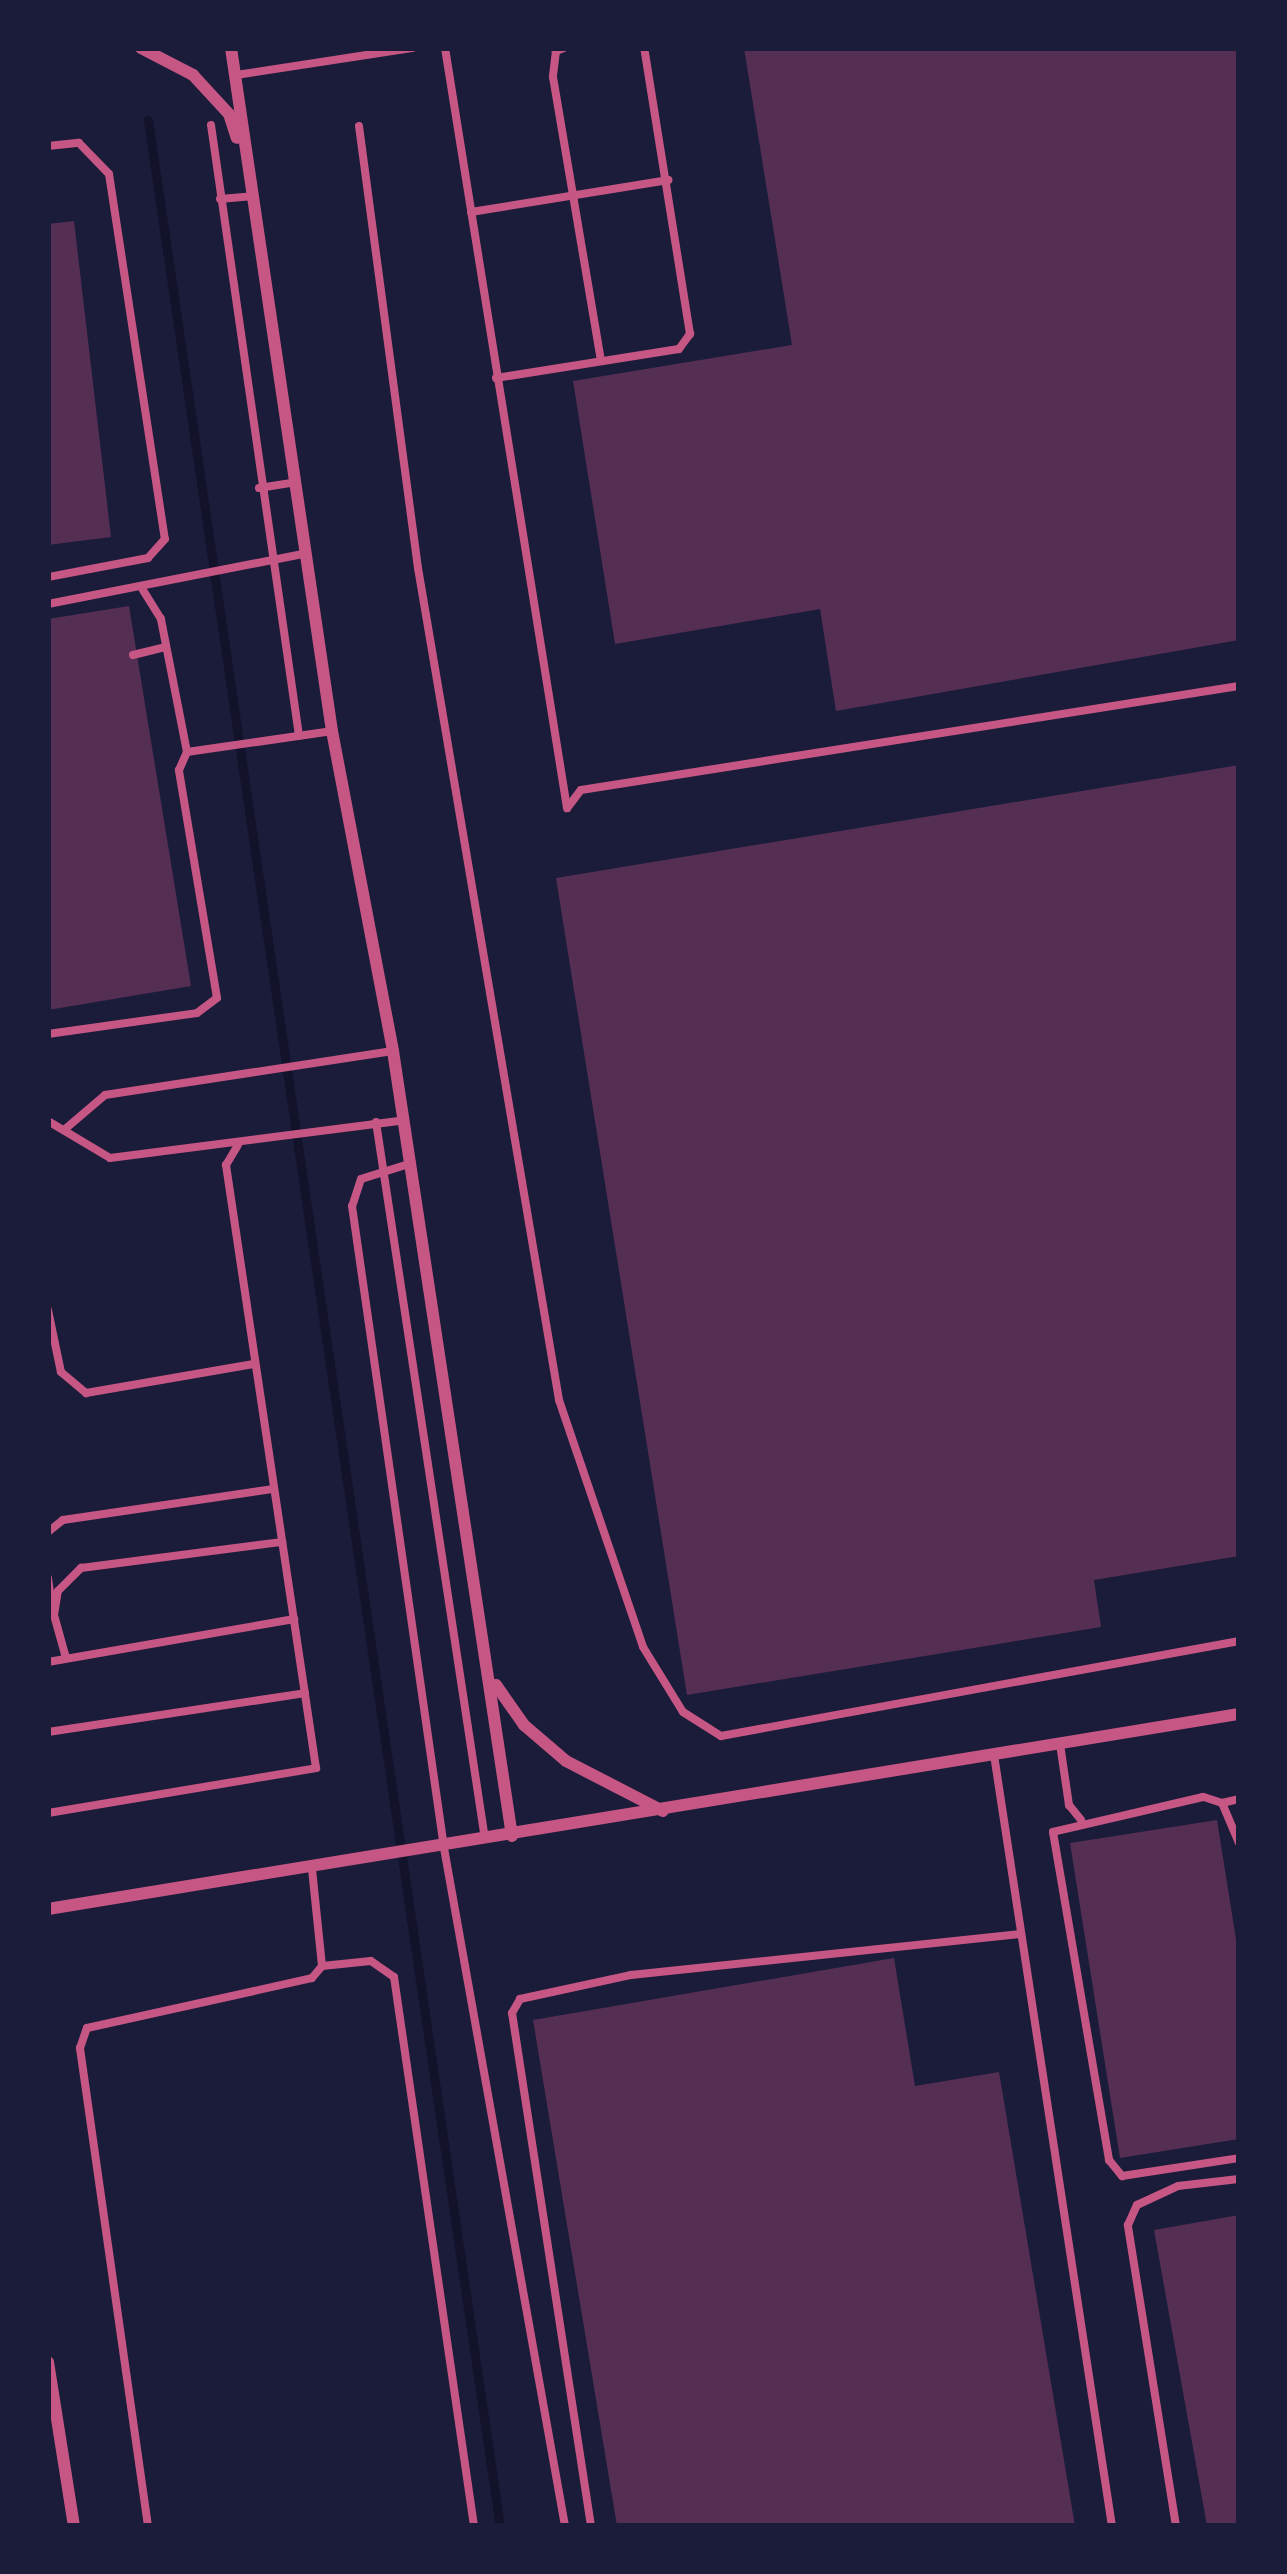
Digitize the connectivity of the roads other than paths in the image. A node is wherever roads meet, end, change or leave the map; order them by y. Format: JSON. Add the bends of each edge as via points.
{"nodes":[{"id":1,"x":141,"y":48,"type":"edge"},
{"id":2,"x":231,"y":48,"type":"edge"},
{"id":3,"x":412,"y":48,"type":"edge"},
{"id":4,"x":445,"y":48,"type":"edge"},
{"id":5,"x":564,"y":48,"type":"edge"},
{"id":6,"x":644,"y":48,"type":"edge"},
{"id":7,"x":235,"y":76,"type":"junction"},
{"id":8,"x":211,"y":125,"type":"dead end"},
{"id":9,"x":359,"y":126,"type":"dead end"},
{"id":10,"x":48,"y":146,"type":"edge"},
{"id":11,"x":248,"y":167,"type":"junction"},
{"id":12,"x":668,"y":179,"type":"junction"},
{"id":13,"x":577,"y":194,"type":"junction"},
{"id":14,"x":253,"y":196,"type":"junction"},
{"id":15,"x":220,"y":199,"type":"junction"},
{"id":16,"x":471,"y":212,"type":"junction"},
{"id":17,"x":601,"y":361,"type":"junction"},
{"id":18,"x":496,"y":378,"type":"junction"},
{"id":19,"x":295,"y":482,"type":"junction"},
{"id":20,"x":259,"y":488,"type":"junction"},
{"id":21,"x":306,"y":554,"type":"junction"},
{"id":22,"x":268,"y":562,"type":"junction"},
{"id":23,"x":48,"y":577,"type":"edge"},
{"id":24,"x":143,"y":590,"type":"junction"},
{"id":25,"x":48,"y":604,"type":"edge"},
{"id":26,"x":166,"y":647,"type":"junction"},
{"id":27,"x":133,"y":655,"type":"dead end"},
{"id":28,"x":1239,"y":686,"type":"edge"},
{"id":29,"x":332,"y":731,"type":"junction"},
{"id":30,"x":299,"y":736,"type":"junction"},
{"id":31,"x":188,"y":752,"type":"junction"},
{"id":32,"x":48,"y":1034,"type":"edge"},
{"id":33,"x":393,"y":1051,"type":"junction"},
{"id":34,"x":405,"y":1120,"type":"junction"},
{"id":35,"x":48,"y":1121,"type":"edge"},
{"id":36,"x":376,"y":1122,"type":"junction"},
{"id":37,"x":64,"y":1130,"type":"junction"},
{"id":38,"x":238,"y":1145,"type":"junction"},
{"id":39,"x":412,"y":1163,"type":"junction"},
{"id":40,"x":382,"y":1167,"type":"junction"},
{"id":41,"x":48,"y":1310,"type":"edge"},
{"id":42,"x":254,"y":1364,"type":"junction"},
{"id":43,"x":274,"y":1489,"type":"junction"},
{"id":44,"x":48,"y":1532,"type":"edge"},
{"id":45,"x":282,"y":1542,"type":"junction"},
{"id":46,"x":48,"y":1578,"type":"edge"},
{"id":47,"x":53,"y":1615,"type":"junction"},
{"id":48,"x":294,"y":1619,"type":"junction"},
{"id":49,"x":486,"y":1630,"type":"junction"},
{"id":50,"x":1239,"y":1641,"type":"edge"},
{"id":51,"x":66,"y":1658,"type":"junction"},
{"id":52,"x":48,"y":1661,"type":"edge"},
{"id":53,"x":305,"y":1693,"type":"junction"},
{"id":54,"x":1239,"y":1714,"type":"edge"},
{"id":55,"x":48,"y":1732,"type":"edge"},
{"id":56,"x":1060,"y":1744,"type":"junction"},
{"id":57,"x":994,"y":1755,"type":"junction"},
{"id":58,"x":1239,"y":1799,"type":"edge"},
{"id":59,"x":1222,"y":1802,"type":"junction"},
{"id":60,"x":664,"y":1812,"type":"junction"},
{"id":61,"x":48,"y":1813,"type":"edge"},
{"id":62,"x":1082,"y":1820,"type":"junction"},
{"id":63,"x":512,"y":1836,"type":"junction"},
{"id":64,"x":485,"y":1840,"type":"junction"},
{"id":65,"x":1239,"y":1843,"type":"edge"},
{"id":66,"x":444,"y":1848,"type":"junction"},
{"id":67,"x":312,"y":1869,"type":"junction"},
{"id":68,"x":48,"y":1909,"type":"edge"},
{"id":69,"x":1020,"y":1934,"type":"junction"},
{"id":70,"x":322,"y":1966,"type":"junction"},
{"id":71,"x":1239,"y":2158,"type":"edge"},
{"id":72,"x":1239,"y":2179,"type":"edge"},
{"id":73,"x":48,"y":2362,"type":"edge"},
{"id":74,"x":54,"y":2433,"type":"edge"},
{"id":75,"x":74,"y":2526,"type":"edge"},
{"id":76,"x":148,"y":2526,"type":"edge"},
{"id":77,"x":474,"y":2526,"type":"edge"},
{"id":78,"x":565,"y":2526,"type":"edge"},
{"id":79,"x":591,"y":2526,"type":"edge"},
{"id":80,"x":1112,"y":2526,"type":"edge"},
{"id":81,"x":1176,"y":2526,"type":"edge"}],
"edges":[{"from":1,"to":11,"type":"street","via":[[193,75],[229,114]]},
{"from":2,"to":7,"type":"street"},
{"from":3,"to":7,"type":"lane"},
{"from":4,"to":16,"type":"lane"},
{"from":5,"to":13,"type":"lane","via":[[553,76]]},
{"from":6,"to":12,"type":"lane"},
{"from":7,"to":11,"type":"street"},
{"from":8,"to":15,"type":"lane"},
{"from":9,"to":50,"type":"lane","via":[[418,568],[559,1400],[643,1647],[683,1712],[721,1736]]},
{"from":10,"to":23,"type":"lane","via":[[79,143],[109,174],[165,539],[148,558]]},
{"from":11,"to":14,"type":"street"},
{"from":12,"to":13,"type":"lane"},
{"from":12,"to":17,"type":"lane","via":[[691,334],[679,349]]},
{"from":13,"to":16,"type":"lane"},
{"from":13,"to":17,"type":"lane"},
{"from":14,"to":15,"type":"lane"},
{"from":14,"to":19,"type":"street"},
{"from":15,"to":20,"type":"lane"},
{"from":16,"to":18,"type":"lane"},
{"from":17,"to":18,"type":"lane"},
{"from":18,"to":28,"type":"lane","via":[[567,808],[581,790]]},
{"from":19,"to":20,"type":"lane"},
{"from":19,"to":21,"type":"street"},
{"from":20,"to":22,"type":"lane"},
{"from":21,"to":22,"type":"lane"},
{"from":21,"to":29,"type":"street"},
{"from":22,"to":24,"type":"lane"},
{"from":22,"to":30,"type":"lane"},
{"from":24,"to":25,"type":"lane"},
{"from":24,"to":26,"type":"lane"},
{"from":26,"to":27,"type":"lane"},
{"from":26,"to":31,"type":"lane"},
{"from":29,"to":30,"type":"lane"},
{"from":29,"to":33,"type":"street"},
{"from":30,"to":31,"type":"lane"},
{"from":31,"to":32,"type":"lane","via":[[179,770],[217,998],[197,1012]]},
{"from":33,"to":34,"type":"street"},
{"from":33,"to":37,"type":"lane","via":[[105,1095]]},
{"from":34,"to":36,"type":"lane"},
{"from":34,"to":39,"type":"street"},
{"from":35,"to":37,"type":"lane"},
{"from":36,"to":38,"type":"lane"},
{"from":36,"to":40,"type":"lane"},
{"from":37,"to":38,"type":"lane","via":[[110,1158]]},
{"from":38,"to":42,"type":"lane","via":[[226,1166]]},
{"from":39,"to":40,"type":"lane"},
{"from":39,"to":49,"type":"street"},
{"from":40,"to":64,"type":"lane"},
{"from":40,"to":66,"type":"lane","via":[[361,1179],[352,1206]]},
{"from":41,"to":42,"type":"lane","via":[[61,1372],[86,1393]]},
{"from":42,"to":43,"type":"lane"},
{"from":43,"to":44,"type":"lane","via":[[63,1520]]},
{"from":43,"to":45,"type":"lane"},
{"from":45,"to":47,"type":"lane","via":[[81,1568],[58,1591]]},
{"from":45,"to":48,"type":"lane"},
{"from":46,"to":47,"type":"lane"},
{"from":47,"to":51,"type":"lane"},
{"from":48,"to":51,"type":"lane"},
{"from":48,"to":53,"type":"lane"},
{"from":49,"to":60,"type":"street","via":[[496,1686],[524,1725],[566,1761]]},
{"from":49,"to":63,"type":"street"},
{"from":51,"to":52,"type":"lane"},
{"from":53,"to":55,"type":"lane"},
{"from":53,"to":61,"type":"lane","via":[[316,1768]]},
{"from":54,"to":56,"type":"street"},
{"from":56,"to":57,"type":"street"},
{"from":56,"to":62,"type":"lane","via":[[1069,1804]]},
{"from":57,"to":60,"type":"street"},
{"from":57,"to":69,"type":"lane"},
{"from":58,"to":59,"type":"lane"},
{"from":59,"to":62,"type":"lane","via":[[1203,1797]]},
{"from":59,"to":65,"type":"lane"},
{"from":60,"to":63,"type":"street"},
{"from":62,"to":71,"type":"lane","via":[[1053,1832],[1109,2160],[1122,2176]]},
{"from":63,"to":64,"type":"street"},
{"from":64,"to":66,"type":"street"},
{"from":66,"to":67,"type":"street"},
{"from":66,"to":78,"type":"lane"},
{"from":67,"to":68,"type":"street"},
{"from":67,"to":70,"type":"lane"},
{"from":69,"to":79,"type":"lane","via":[[631,1975],[520,1999],[512,2013]]},
{"from":69,"to":80,"type":"lane"},
{"from":70,"to":76,"type":"lane","via":[[312,1978],[109,2020],[87,2029],[80,2048]]},
{"from":70,"to":77,"type":"lane","via":[[371,1961],[394,1977]]},
{"from":72,"to":81,"type":"lane","via":[[1178,2186],[1137,2204],[1128,2225]]},
{"from":73,"to":74,"type":"street"},
{"from":74,"to":75,"type":"street"}]}
